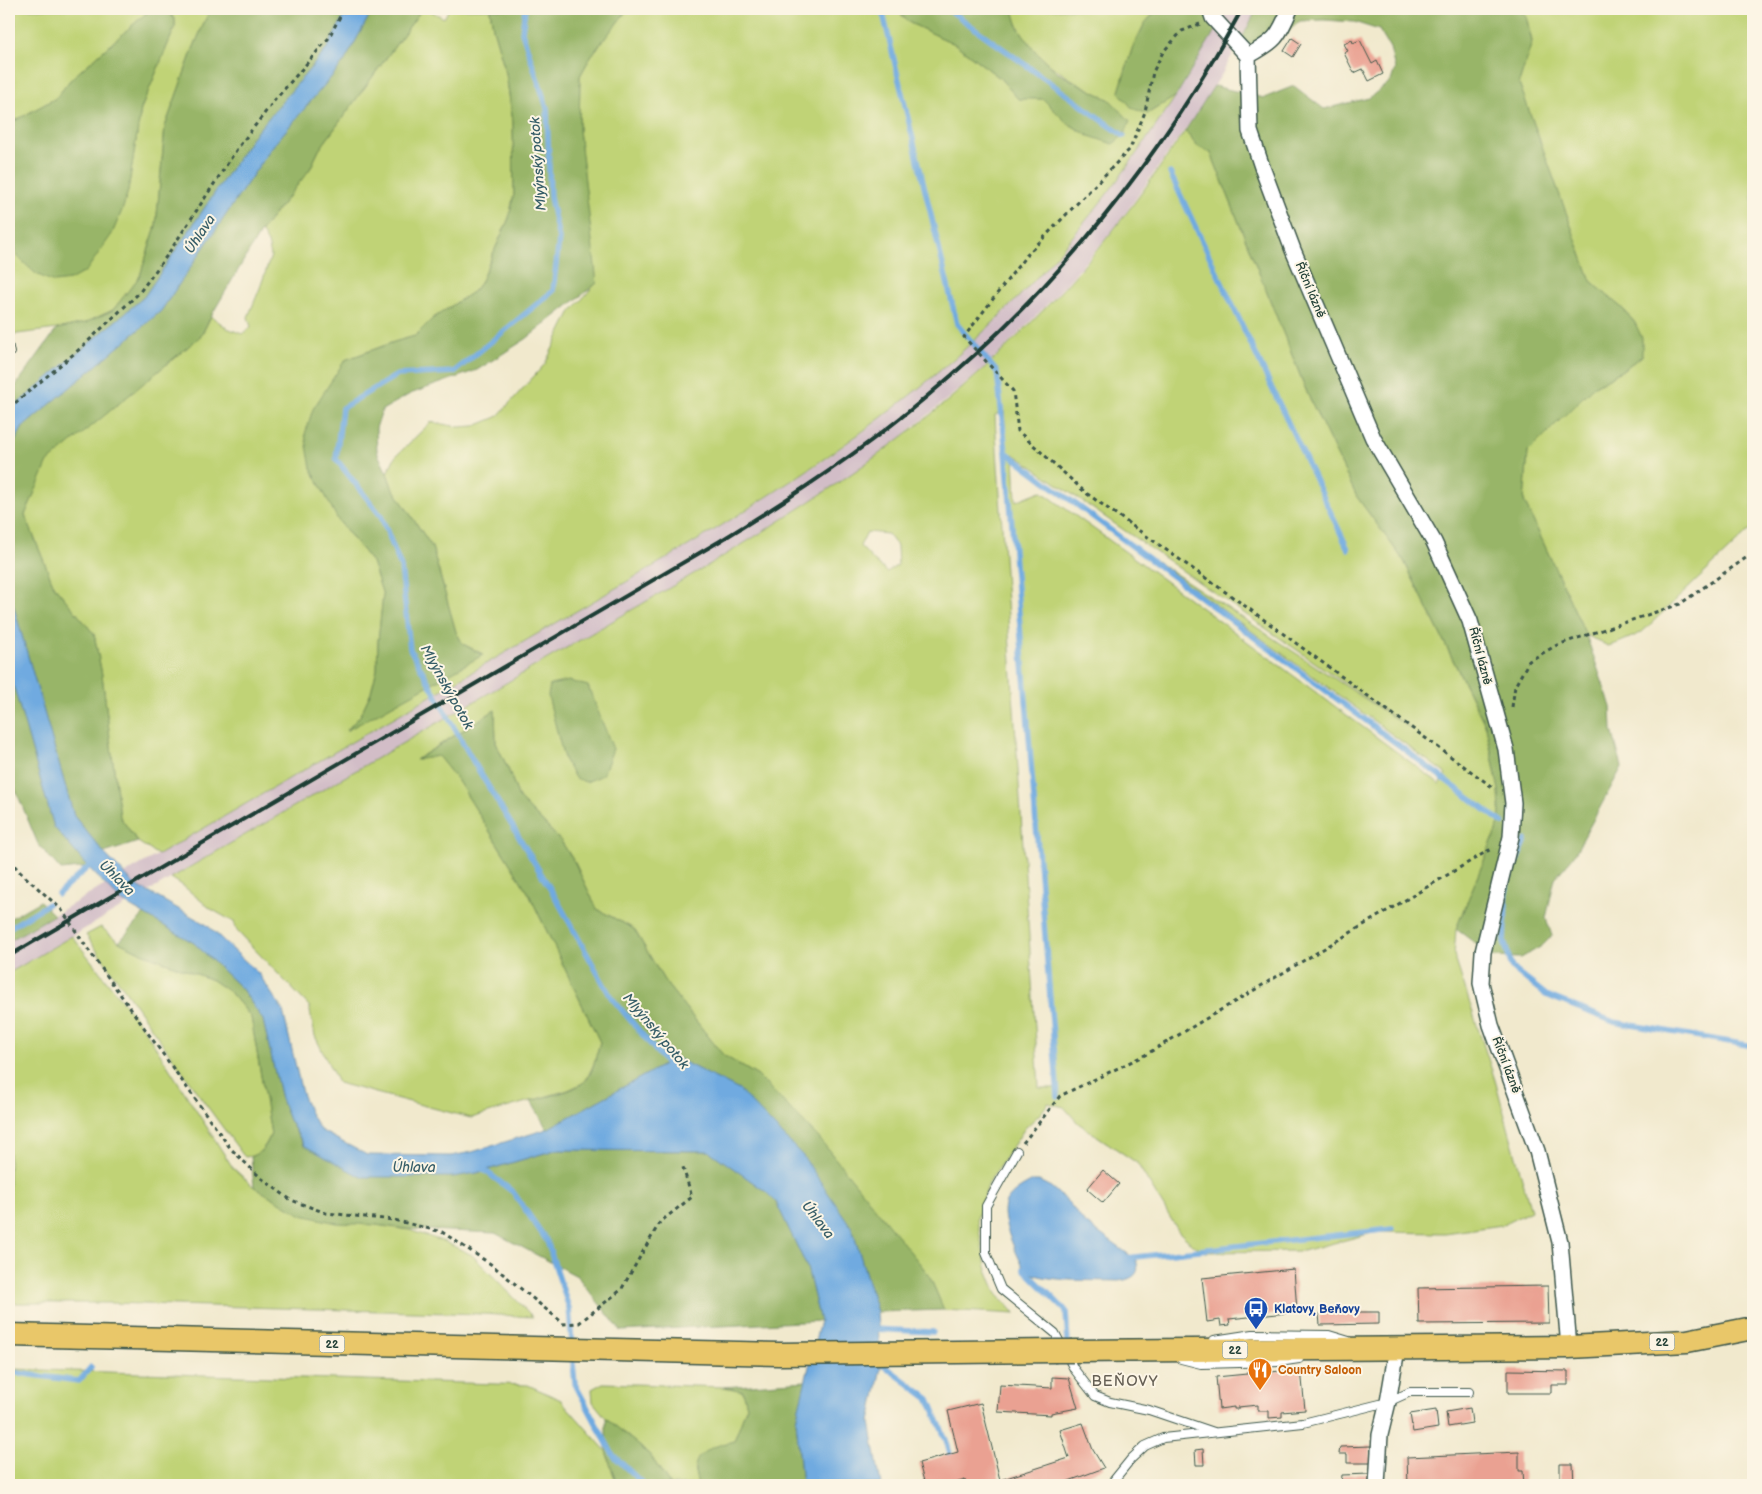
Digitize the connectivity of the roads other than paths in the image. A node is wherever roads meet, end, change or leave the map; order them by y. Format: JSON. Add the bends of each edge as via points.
{"nodes":[{"id":1,"x":1290,"y":9,"type":"edge"},
{"id":2,"x":1212,"y":13,"type":"edge"},
{"id":3,"x":1248,"y":56,"type":"junction"},
{"id":4,"x":1017,"y":1151,"type":"road end"},
{"id":5,"x":1753,"y":1328,"type":"edge"},
{"id":6,"x":9,"y":1335,"type":"edge"},
{"id":7,"x":1569,"y":1346,"type":"junction"},
{"id":8,"x":1397,"y":1349,"type":"junction"},
{"id":9,"x":1469,"y":1392,"type":"dead end"},
{"id":10,"x":1388,"y":1402,"type":"junction"},
{"id":11,"x":1214,"y":1432,"type":"junction"},
{"id":12,"x":1110,"y":1485,"type":"edge"},
{"id":13,"x":1377,"y":1485,"type":"edge"}],
"edges":[{"from":1,"to":3,"type":"street","via":[[1281,31],[1269,44]]},
{"from":2,"to":3,"type":"street"},
{"from":3,"to":7,"type":"street","name":"Říční lázně","via":[[1250,131],[1263,170],[1293,250],[1373,438],[1434,542],[1470,622],[1506,749],[1514,803],[1511,837],[1483,952],[1481,983],[1491,1025],[1537,1151],[1560,1242]]},
{"from":4,"to":11,"type":"lane","via":[[986,1206],[986,1253],[1000,1289],[1055,1333],[1074,1369],[1095,1396]]},
{"from":5,"to":7,"type":"main road","number":"22","via":[[1687,1341]]},
{"from":6,"to":8,"type":"main road","number":"22","via":[[779,1354]]},
{"from":7,"to":8,"type":"main road","number":"22"},
{"from":8,"to":10,"type":"street"},
{"from":9,"to":10,"type":"lane","via":[[1410,1392]]},
{"from":10,"to":11,"type":"lane","via":[[1303,1423]]},
{"from":10,"to":13,"type":"street","via":[[1380,1436]]},
{"from":11,"to":12,"type":"lane","via":[[1163,1438],[1145,1446]]}]}
